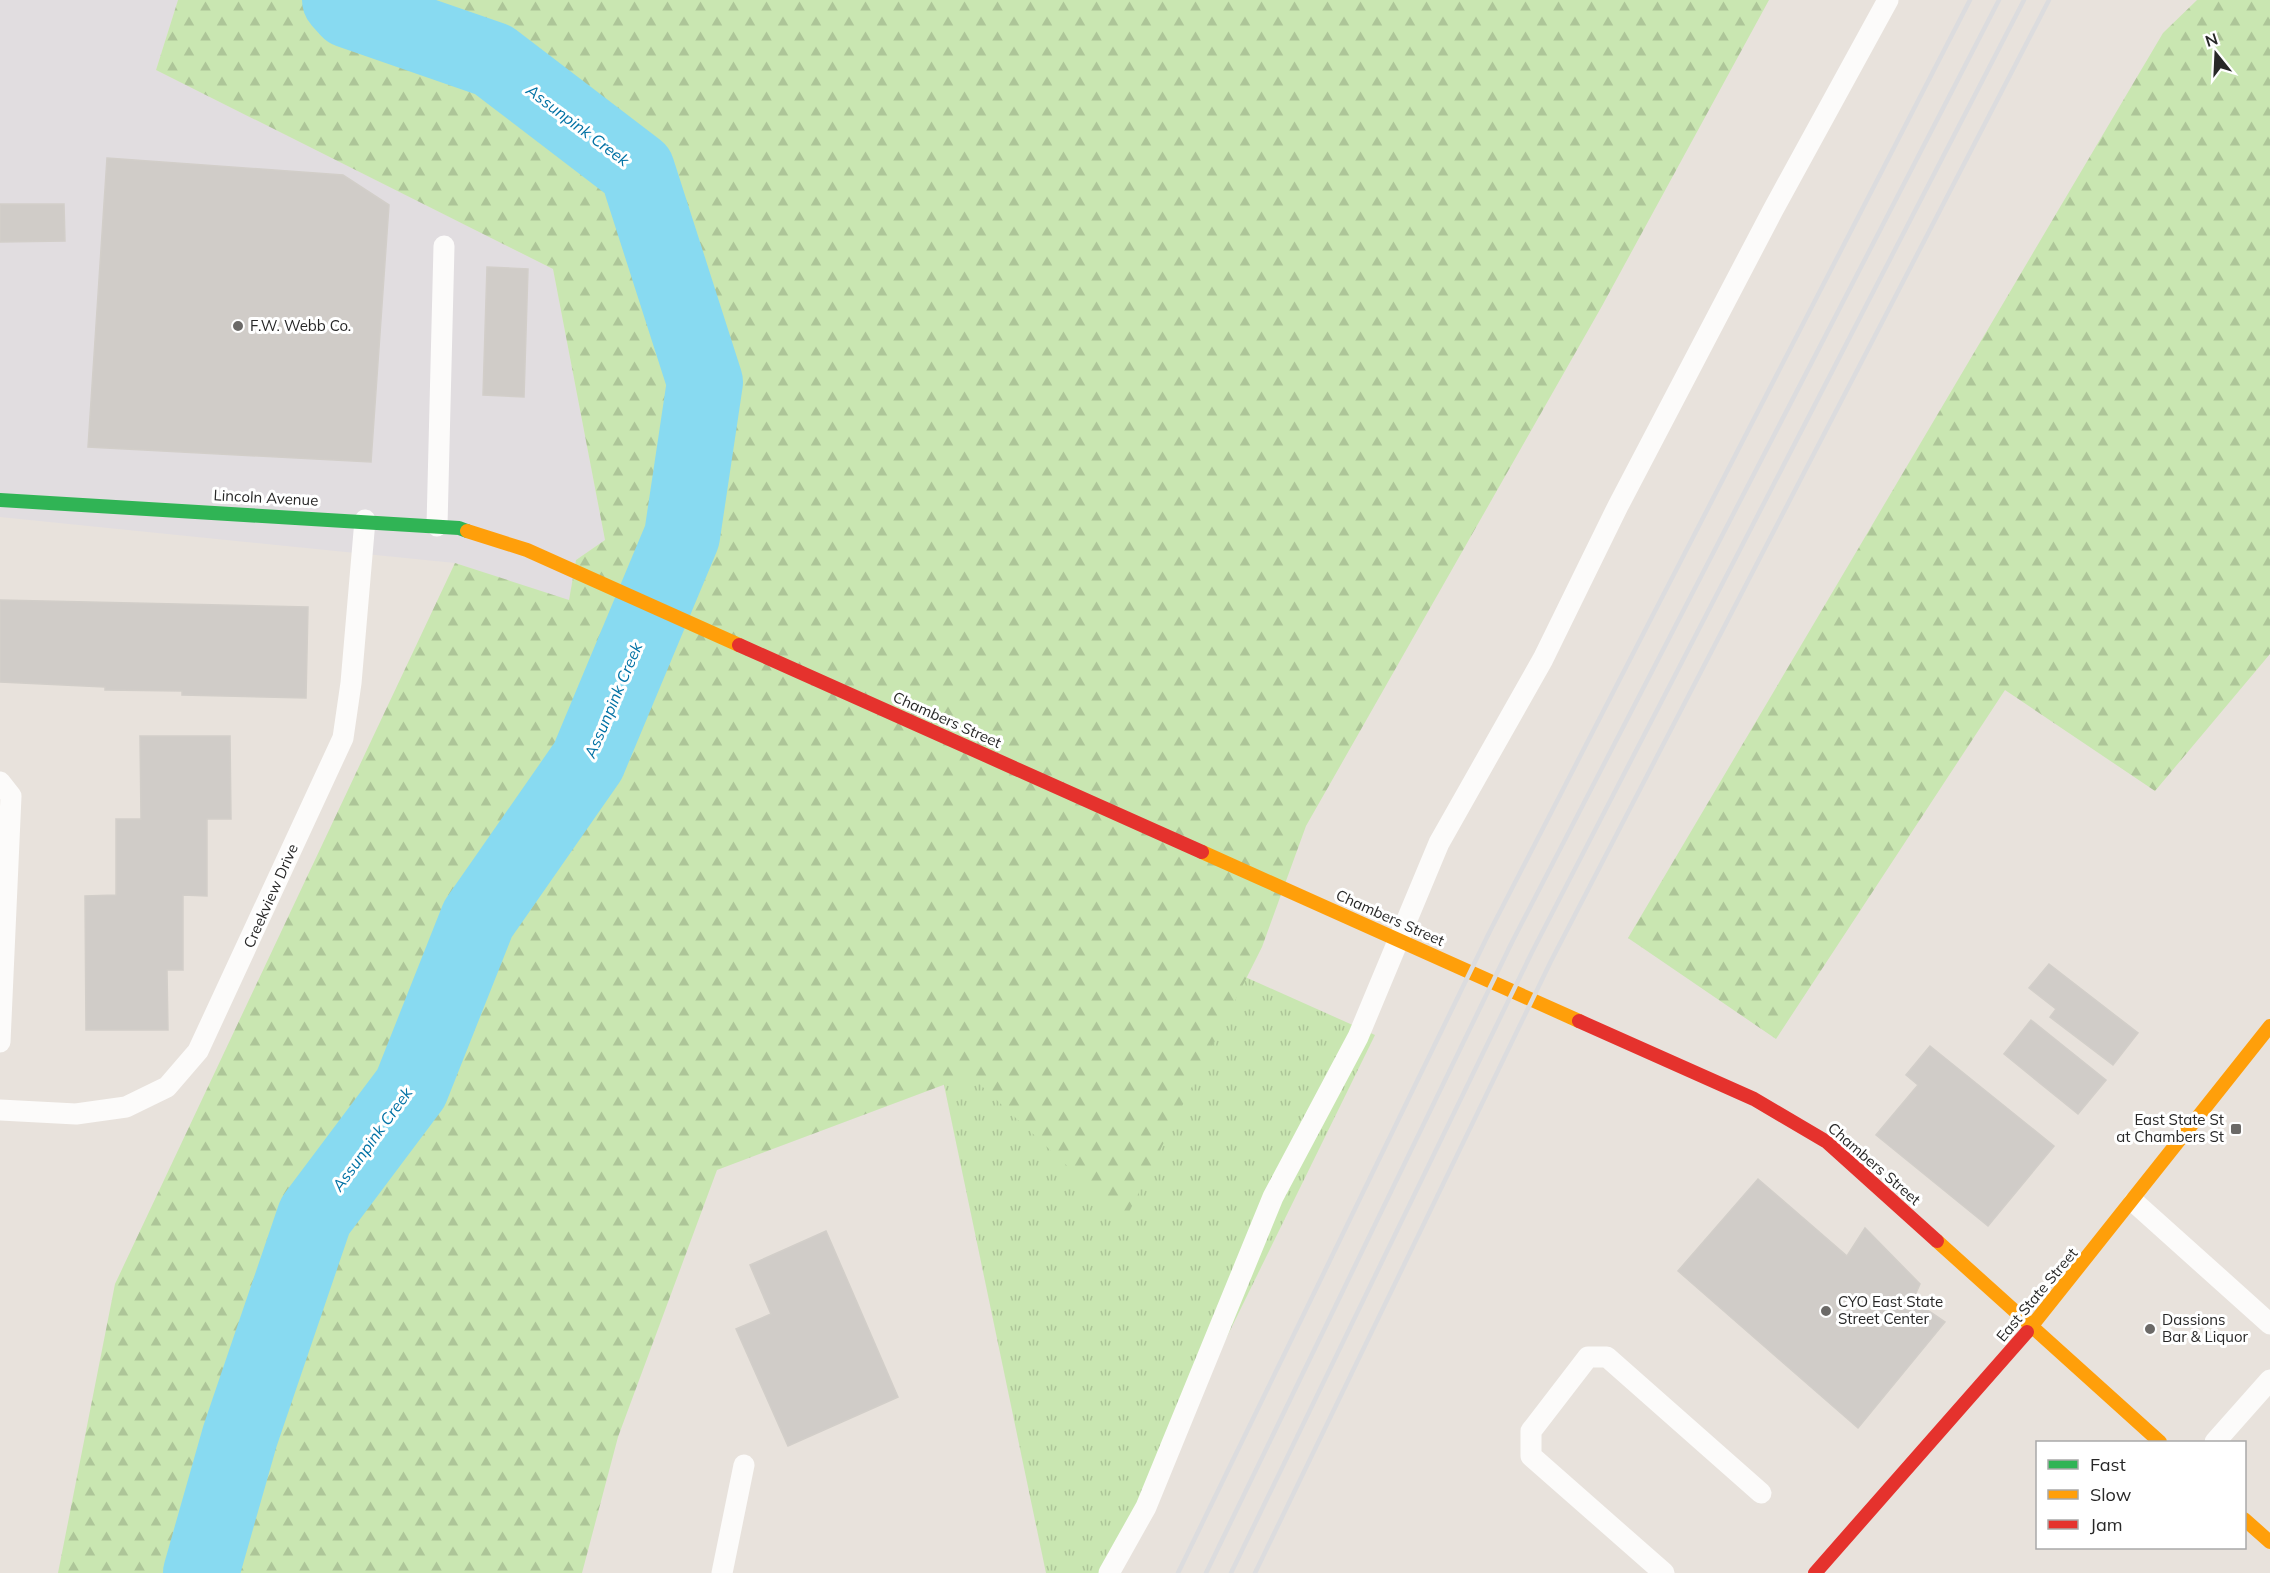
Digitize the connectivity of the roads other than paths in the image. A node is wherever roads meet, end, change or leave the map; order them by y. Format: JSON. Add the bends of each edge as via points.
{"nodes":[{"id":1,"x":1887,"y":0,"type":"edge"},
{"id":2,"x":444,"y":246,"type":"dead end"},
{"id":3,"x":0,"y":500,"type":"edge"},
{"id":4,"x":365,"y":520,"type":"junction"},
{"id":5,"x":437,"y":526,"type":"junction"},
{"id":6,"x":527,"y":550,"type":"joint"},
{"id":7,"x":0,"y":782,"type":"edge"},
{"id":8,"x":2270,"y":1026,"type":"edge"},
{"id":9,"x":0,"y":1042,"type":"edge"},
{"id":10,"x":0,"y":1110,"type":"edge"},
{"id":11,"x":2133,"y":1202,"type":"junction"},
{"id":12,"x":2270,"y":1324,"type":"edge"},
{"id":13,"x":2031,"y":1327,"type":"junction"},
{"id":14,"x":2270,"y":1380,"type":"edge"},
{"id":15,"x":2158,"y":1441,"type":"edge"},
{"id":16,"x":2217,"y":1441,"type":"edge"},
{"id":17,"x":744,"y":1465,"type":"dead end"},
{"id":18,"x":1761,"y":1493,"type":"dead end"},
{"id":19,"x":2246,"y":1521,"type":"edge"},
{"id":20,"x":2270,"y":1542,"type":"edge"},
{"id":21,"x":722,"y":1573,"type":"edge"},
{"id":22,"x":1109,"y":1573,"type":"edge"},
{"id":23,"x":1664,"y":1573,"type":"edge"},
{"id":24,"x":1815,"y":1573,"type":"edge"}],
"edges":[{"from":1,"to":22,"type":"lane","via":[[1773,210],[1543,659],[1439,843],[1358,1037],[1273,1197],[1146,1507]]},
{"from":2,"to":5,"type":"lane"},
{"from":3,"to":4,"type":"street","name":"Lincoln Avenue"},
{"from":4,"to":5,"type":"street","name":"Lincoln Avenue"},
{"from":4,"to":10,"type":"lane","name":"Creekview Drive","via":[[343,738],[198,1051],[167,1087],[126,1107],[76,1114]]},
{"from":5,"to":6,"type":"street","name":"Lincoln Avenue","via":[[459,528]]},
{"from":6,"to":13,"type":"street","name":"Chambers Street","via":[[1754,1099],[1827,1142]]},
{"from":7,"to":9,"type":"lane","via":[[11,795]]},
{"from":8,"to":11,"type":"street","name":"East State Street"},
{"from":11,"to":12,"type":"lane"},
{"from":11,"to":13,"type":"street","name":"East State Street"},
{"from":13,"to":15,"type":"street","name":"Chambers Street"},
{"from":13,"to":24,"type":"street","name":"East State Street"},
{"from":14,"to":16,"type":"lane"},
{"from":17,"to":21,"type":"lane"},
{"from":18,"to":23,"type":"lane","via":[[1608,1357],[1588,1357],[1531,1431],[1531,1456]]},
{"from":19,"to":20,"type":"street"}]}
